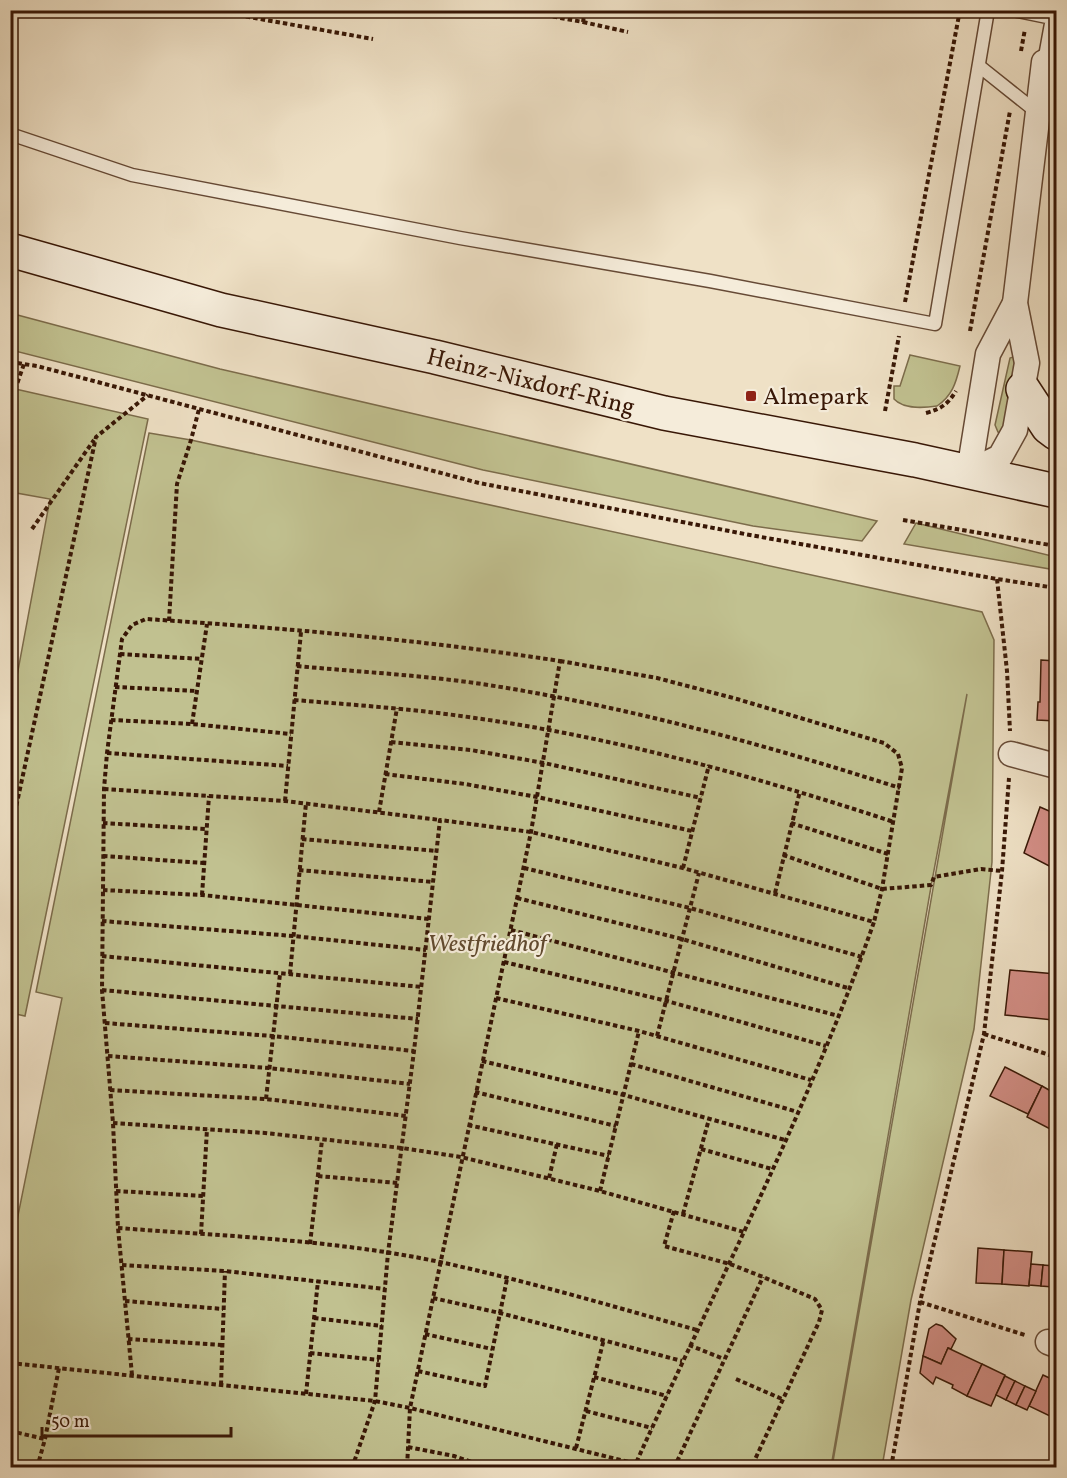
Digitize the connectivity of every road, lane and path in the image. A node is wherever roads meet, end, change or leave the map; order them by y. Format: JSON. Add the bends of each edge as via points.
{"nodes":[{"id":1,"x":209,"y":10,"type":"edge"},
{"id":2,"x":516,"y":10,"type":"edge"},
{"id":3,"x":585,"y":10,"type":"edge"},
{"id":4,"x":960,"y":10,"type":"edge"},
{"id":5,"x":988,"y":10,"type":"edge"},
{"id":6,"x":1013,"y":10,"type":"edge"},
{"id":7,"x":1027,"y":13,"type":"junction"},
{"id":8,"x":1053,"y":14,"type":"edge"},
{"id":9,"x":583,"y":22,"type":"junction"},
{"id":10,"x":628,"y":32,"type":"dead end"},
{"id":11,"x":373,"y":39,"type":"dead end"},
{"id":12,"x":1044,"y":62,"type":"joint"},
{"id":13,"x":979,"y":66,"type":"junction"},
{"id":14,"x":1013,"y":93,"type":"junction"},
{"id":15,"x":1038,"y":113,"type":"junction"},
{"id":16,"x":10,"y":134,"type":"edge"},
{"id":17,"x":10,"y":250,"type":"edge"},
{"id":18,"x":1015,"y":303,"type":"junction"},
{"id":19,"x":902,"y":317,"type":"junction"},
{"id":20,"x":968,"y":341,"type":"dead end"},
{"id":21,"x":10,"y":362,"type":"edge"},
{"id":22,"x":24,"y":364,"type":"junction"},
{"id":23,"x":957,"y":387,"type":"dead end"},
{"id":24,"x":1023,"y":389,"type":"junction"},
{"id":25,"x":148,"y":395,"type":"junction"},
{"id":26,"x":10,"y":404,"type":"edge"},
{"id":27,"x":199,"y":408,"type":"junction"},
{"id":28,"x":885,"y":411,"type":"dead end"},
{"id":29,"x":926,"y":413,"type":"dead end"},
{"id":30,"x":1056,"y":433,"type":"edge"},
{"id":31,"x":96,"y":437,"type":"junction"},
{"id":32,"x":969,"y":472,"type":"junction"},
{"id":33,"x":1056,"y":491,"type":"edge"},
{"id":34,"x":903,"y":520,"type":"dead end"},
{"id":35,"x":32,"y":529,"type":"dead end"},
{"id":36,"x":1056,"y":546,"type":"edge"},
{"id":37,"x":997,"y":579,"type":"junction"},
{"id":38,"x":1056,"y":588,"type":"edge"},
{"id":39,"x":169,"y":621,"type":"junction"},
{"id":40,"x":207,"y":624,"type":"junction"},
{"id":41,"x":301,"y":632,"type":"junction"},
{"id":42,"x":120,"y":654,"type":"junction"},
{"id":43,"x":202,"y":659,"type":"junction"},
{"id":44,"x":561,"y":661,"type":"junction"},
{"id":45,"x":297,"y":666,"type":"junction"},
{"id":46,"x":115,"y":687,"type":"junction"},
{"id":47,"x":197,"y":691,"type":"junction"},
{"id":48,"x":554,"y":698,"type":"junction"},
{"id":49,"x":294,"y":700,"type":"junction"},
{"id":50,"x":397,"y":708,"type":"junction"},
{"id":51,"x":111,"y":720,"type":"junction"},
{"id":52,"x":192,"y":724,"type":"junction"},
{"id":53,"x":549,"y":731,"type":"junction"},
{"id":54,"x":291,"y":734,"type":"junction"},
{"id":55,"x":391,"y":742,"type":"junction"},
{"id":56,"x":106,"y":753,"type":"junction"},
{"id":57,"x":1011,"y":754,"type":"junction"},
{"id":58,"x":544,"y":763,"type":"junction"},
{"id":59,"x":709,"y":765,"type":"junction"},
{"id":60,"x":288,"y":766,"type":"junction"},
{"id":61,"x":1056,"y":766,"type":"edge"},
{"id":62,"x":385,"y":774,"type":"junction"},
{"id":63,"x":900,"y":788,"type":"junction"},
{"id":64,"x":104,"y":789,"type":"junction"},
{"id":65,"x":800,"y":791,"type":"junction"},
{"id":66,"x":208,"y":796,"type":"junction"},
{"id":67,"x":537,"y":797,"type":"junction"},
{"id":68,"x":700,"y":798,"type":"junction"},
{"id":69,"x":285,"y":801,"type":"junction"},
{"id":70,"x":306,"y":803,"type":"junction"},
{"id":71,"x":379,"y":812,"type":"junction"},
{"id":72,"x":440,"y":820,"type":"junction"},
{"id":73,"x":894,"y":822,"type":"junction"},
{"id":74,"x":103,"y":823,"type":"junction"},
{"id":75,"x":791,"y":823,"type":"junction"},
{"id":76,"x":206,"y":830,"type":"junction"},
{"id":77,"x":692,"y":831,"type":"junction"},
{"id":78,"x":531,"y":832,"type":"junction"},
{"id":79,"x":10,"y":835,"type":"edge"},
{"id":80,"x":302,"y":839,"type":"junction"},
{"id":81,"x":436,"y":851,"type":"junction"},
{"id":82,"x":783,"y":855,"type":"junction"},
{"id":83,"x":888,"y":855,"type":"junction"},
{"id":84,"x":103,"y":856,"type":"junction"},
{"id":85,"x":204,"y":862,"type":"junction"},
{"id":86,"x":524,"y":868,"type":"junction"},
{"id":87,"x":682,"y":868,"type":"junction"},
{"id":88,"x":299,"y":870,"type":"junction"},
{"id":89,"x":1002,"y":871,"type":"junction"},
{"id":90,"x":699,"y":873,"type":"junction"},
{"id":91,"x":433,"y":882,"type":"junction"},
{"id":92,"x":882,"y":889,"type":"junction"},
{"id":93,"x":103,"y":890,"type":"junction"},
{"id":94,"x":775,"y":894,"type":"junction"},
{"id":95,"x":202,"y":895,"type":"junction"},
{"id":96,"x":517,"y":898,"type":"junction"},
{"id":97,"x":296,"y":904,"type":"junction"},
{"id":98,"x":690,"y":908,"type":"junction"},
{"id":99,"x":429,"y":919,"type":"junction"},
{"id":100,"x":102,"y":921,"type":"junction"},
{"id":101,"x":874,"y":922,"type":"junction"},
{"id":102,"x":511,"y":930,"type":"junction"},
{"id":103,"x":293,"y":936,"type":"junction"},
{"id":104,"x":682,"y":939,"type":"junction"},
{"id":105,"x":426,"y":950,"type":"junction"},
{"id":106,"x":102,"y":956,"type":"junction"},
{"id":107,"x":862,"y":957,"type":"junction"},
{"id":108,"x":504,"y":962,"type":"junction"},
{"id":109,"x":674,"y":971,"type":"junction"},
{"id":110,"x":280,"y":974,"type":"junction"},
{"id":111,"x":290,"y":974,"type":"junction"},
{"id":112,"x":422,"y":987,"type":"junction"},
{"id":113,"x":851,"y":989,"type":"junction"},
{"id":114,"x":102,"y":990,"type":"junction"},
{"id":115,"x":496,"y":998,"type":"junction"},
{"id":116,"x":667,"y":1001,"type":"junction"},
{"id":117,"x":276,"y":1005,"type":"junction"},
{"id":118,"x":839,"y":1016,"type":"junction"},
{"id":119,"x":418,"y":1019,"type":"junction"},
{"id":120,"x":105,"y":1023,"type":"junction"},
{"id":121,"x":639,"y":1031,"type":"junction"},
{"id":122,"x":984,"y":1034,"type":"junction"},
{"id":123,"x":273,"y":1036,"type":"junction"},
{"id":124,"x":657,"y":1036,"type":"junction"},
{"id":125,"x":826,"y":1046,"type":"junction"},
{"id":126,"x":414,"y":1052,"type":"junction"},
{"id":127,"x":108,"y":1056,"type":"junction"},
{"id":128,"x":1056,"y":1057,"type":"edge"},
{"id":129,"x":482,"y":1061,"type":"junction"},
{"id":130,"x":632,"y":1064,"type":"junction"},
{"id":131,"x":269,"y":1068,"type":"junction"},
{"id":132,"x":812,"y":1080,"type":"junction"},
{"id":133,"x":410,"y":1084,"type":"junction"},
{"id":134,"x":110,"y":1090,"type":"junction"},
{"id":135,"x":475,"y":1092,"type":"junction"},
{"id":136,"x":624,"y":1095,"type":"junction"},
{"id":137,"x":266,"y":1099,"type":"junction"},
{"id":138,"x":798,"y":1112,"type":"junction"},
{"id":139,"x":406,"y":1116,"type":"junction"},
{"id":140,"x":709,"y":1119,"type":"junction"},
{"id":141,"x":113,"y":1123,"type":"junction"},
{"id":142,"x":468,"y":1125,"type":"junction"},
{"id":143,"x":616,"y":1126,"type":"junction"},
{"id":144,"x":207,"y":1129,"type":"junction"},
{"id":145,"x":322,"y":1140,"type":"junction"},
{"id":146,"x":785,"y":1140,"type":"junction"},
{"id":147,"x":557,"y":1144,"type":"junction"},
{"id":148,"x":402,"y":1148,"type":"junction"},
{"id":149,"x":701,"y":1149,"type":"junction"},
{"id":150,"x":609,"y":1156,"type":"junction"},
{"id":151,"x":461,"y":1157,"type":"junction"},
{"id":152,"x":772,"y":1169,"type":"junction"},
{"id":153,"x":318,"y":1176,"type":"junction"},
{"id":154,"x":549,"y":1178,"type":"junction"},
{"id":155,"x":398,"y":1183,"type":"junction"},
{"id":156,"x":116,"y":1191,"type":"junction"},
{"id":157,"x":600,"y":1191,"type":"junction"},
{"id":158,"x":203,"y":1196,"type":"junction"},
{"id":159,"x":674,"y":1211,"type":"junction"},
{"id":160,"x":683,"y":1214,"type":"junction"},
{"id":161,"x":118,"y":1228,"type":"junction"},
{"id":162,"x":744,"y":1232,"type":"junction"},
{"id":163,"x":201,"y":1234,"type":"junction"},
{"id":164,"x":310,"y":1244,"type":"junction"},
{"id":165,"x":388,"y":1253,"type":"junction"},
{"id":166,"x":440,"y":1262,"type":"junction"},
{"id":167,"x":730,"y":1264,"type":"junction"},
{"id":168,"x":122,"y":1265,"type":"junction"},
{"id":169,"x":225,"y":1271,"type":"junction"},
{"id":170,"x":763,"y":1277,"type":"junction"},
{"id":171,"x":507,"y":1279,"type":"junction"},
{"id":172,"x":318,"y":1281,"type":"junction"},
{"id":173,"x":385,"y":1289,"type":"junction"},
{"id":174,"x":433,"y":1298,"type":"junction"},
{"id":175,"x":125,"y":1301,"type":"junction"},
{"id":176,"x":920,"y":1302,"type":"junction"},
{"id":177,"x":223,"y":1309,"type":"junction"},
{"id":178,"x":500,"y":1313,"type":"junction"},
{"id":179,"x":314,"y":1318,"type":"junction"},
{"id":180,"x":382,"y":1326,"type":"junction"},
{"id":181,"x":697,"y":1330,"type":"junction"},
{"id":182,"x":425,"y":1334,"type":"junction"},
{"id":183,"x":128,"y":1339,"type":"junction"},
{"id":184,"x":604,"y":1339,"type":"junction"},
{"id":185,"x":1052,"y":1343,"type":"edge"},
{"id":186,"x":222,"y":1345,"type":"junction"},
{"id":187,"x":689,"y":1345,"type":"junction"},
{"id":188,"x":492,"y":1349,"type":"junction"},
{"id":189,"x":310,"y":1353,"type":"junction"},
{"id":190,"x":724,"y":1359,"type":"junction"},
{"id":191,"x":379,"y":1360,"type":"junction"},
{"id":192,"x":682,"y":1361,"type":"junction"},
{"id":193,"x":10,"y":1363,"type":"edge"},
{"id":194,"x":59,"y":1368,"type":"junction"},
{"id":195,"x":418,"y":1371,"type":"junction"},
{"id":196,"x":132,"y":1375,"type":"junction"},
{"id":197,"x":594,"y":1377,"type":"junction"},
{"id":198,"x":736,"y":1379,"type":"dead end"},
{"id":199,"x":221,"y":1384,"type":"junction"},
{"id":200,"x":306,"y":1394,"type":"junction"},
{"id":201,"x":667,"y":1396,"type":"junction"},
{"id":202,"x":782,"y":1399,"type":"junction"},
{"id":203,"x":375,"y":1401,"type":"junction"},
{"id":204,"x":410,"y":1408,"type":"junction"},
{"id":205,"x":585,"y":1411,"type":"junction"},
{"id":206,"x":652,"y":1428,"type":"junction"},
{"id":207,"x":10,"y":1431,"type":"edge"},
{"id":208,"x":45,"y":1439,"type":"junction"},
{"id":209,"x":408,"y":1447,"type":"junction"},
{"id":210,"x":576,"y":1448,"type":"junction"},
{"id":211,"x":636,"y":1463,"type":"junction"},
{"id":212,"x":37,"y":1467,"type":"edge"},
{"id":213,"x":352,"y":1467,"type":"edge"},
{"id":214,"x":406,"y":1467,"type":"edge"},
{"id":215,"x":489,"y":1467,"type":"edge"},
{"id":216,"x":653,"y":1467,"type":"edge"},
{"id":217,"x":674,"y":1467,"type":"edge"},
{"id":218,"x":752,"y":1467,"type":"edge"},
{"id":219,"x":891,"y":1467,"type":"edge"}],
"edges":[{"from":1,"to":11,"type":"path"},
{"from":2,"to":9,"type":"path"},
{"from":3,"to":9,"type":"path"},
{"from":4,"to":19,"type":"path"},
{"from":5,"to":13,"type":"lane"},
{"from":6,"to":7,"type":"lane"},
{"from":7,"to":8,"type":"lane"},
{"from":7,"to":14,"type":"path"},
{"from":8,"to":12,"type":"lane"},
{"from":9,"to":10,"type":"path"},
{"from":12,"to":15,"type":"street"},
{"from":13,"to":14,"type":"lane"},
{"from":13,"to":19,"type":"lane","via":[[935,324]]},
{"from":14,"to":15,"type":"lane"},
{"from":14,"to":20,"type":"path"},
{"from":15,"to":18,"type":"street"},
{"from":16,"to":19,"type":"lane","via":[[132,175]]},
{"from":17,"to":32,"type":"main road","name":"Heinz-Nixdorf-Ring","via":[[221,310],[664,413]]},
{"from":18,"to":24,"type":"street","via":[[1027,363]]},
{"from":18,"to":32,"type":"street","via":[[988,354]]},
{"from":19,"to":28,"type":"path"},
{"from":21,"to":22,"type":"path"},
{"from":22,"to":25,"type":"path"},
{"from":22,"to":26,"type":"path"},
{"from":23,"to":29,"type":"path","via":[[940,410]]},
{"from":24,"to":30,"type":"main road"},
{"from":24,"to":32,"type":"street","via":[[1016,430],[1000,457]]},
{"from":25,"to":27,"type":"path"},
{"from":25,"to":31,"type":"path"},
{"from":27,"to":37,"type":"path","via":[[479,483]]},
{"from":27,"to":39,"type":"path","via":[[177,484]]},
{"from":31,"to":35,"type":"path"},
{"from":31,"to":79,"type":"path"},
{"from":32,"to":33,"type":"main road","name":"Heinz-Nixdorf-Ring"},
{"from":34,"to":36,"type":"path"},
{"from":37,"to":38,"type":"path"},
{"from":37,"to":57,"type":"path"},
{"from":39,"to":40,"type":"path"},
{"from":39,"to":42,"type":"path","via":[[146,620],[132,625],[122,639]]},
{"from":40,"to":41,"type":"path"},
{"from":40,"to":43,"type":"path"},
{"from":41,"to":44,"type":"path"},
{"from":41,"to":45,"type":"path"},
{"from":42,"to":43,"type":"path"},
{"from":42,"to":46,"type":"path"},
{"from":43,"to":47,"type":"path"},
{"from":44,"to":48,"type":"path"},
{"from":44,"to":63,"type":"path","via":[[668,681],[884,743],[897,754],[902,768]]},
{"from":45,"to":48,"type":"path","via":[[482,684]]},
{"from":45,"to":49,"type":"path"},
{"from":46,"to":47,"type":"path"},
{"from":46,"to":51,"type":"path"},
{"from":47,"to":52,"type":"path"},
{"from":48,"to":53,"type":"path"},
{"from":48,"to":63,"type":"path","via":[[694,727]]},
{"from":49,"to":50,"type":"path"},
{"from":49,"to":54,"type":"path"},
{"from":50,"to":53,"type":"path"},
{"from":50,"to":55,"type":"path"},
{"from":51,"to":52,"type":"path"},
{"from":51,"to":56,"type":"path"},
{"from":52,"to":54,"type":"path"},
{"from":53,"to":58,"type":"path"},
{"from":53,"to":59,"type":"path"},
{"from":54,"to":60,"type":"path"},
{"from":55,"to":58,"type":"path"},
{"from":55,"to":62,"type":"path"},
{"from":56,"to":60,"type":"path"},
{"from":56,"to":64,"type":"path"},
{"from":57,"to":61,"type":"street"},
{"from":57,"to":89,"type":"path"},
{"from":58,"to":67,"type":"path"},
{"from":58,"to":68,"type":"path"},
{"from":59,"to":65,"type":"path"},
{"from":59,"to":68,"type":"path"},
{"from":60,"to":69,"type":"path"},
{"from":62,"to":67,"type":"path"},
{"from":62,"to":71,"type":"path"},
{"from":63,"to":73,"type":"path"},
{"from":64,"to":66,"type":"path"},
{"from":64,"to":74,"type":"path"},
{"from":65,"to":73,"type":"path"},
{"from":65,"to":75,"type":"path"},
{"from":66,"to":69,"type":"path"},
{"from":66,"to":76,"type":"path"},
{"from":67,"to":77,"type":"path"},
{"from":67,"to":78,"type":"path"},
{"from":68,"to":77,"type":"path"},
{"from":69,"to":70,"type":"path"},
{"from":70,"to":71,"type":"path"},
{"from":70,"to":80,"type":"path"},
{"from":71,"to":72,"type":"path"},
{"from":72,"to":78,"type":"path"},
{"from":72,"to":81,"type":"path"},
{"from":73,"to":83,"type":"path"},
{"from":74,"to":76,"type":"path"},
{"from":74,"to":84,"type":"path"},
{"from":75,"to":82,"type":"path"},
{"from":75,"to":83,"type":"path"},
{"from":76,"to":85,"type":"path"},
{"from":77,"to":87,"type":"path"},
{"from":78,"to":86,"type":"path"},
{"from":78,"to":87,"type":"path"},
{"from":80,"to":81,"type":"path"},
{"from":80,"to":88,"type":"path"},
{"from":81,"to":91,"type":"path"},
{"from":82,"to":92,"type":"path"},
{"from":82,"to":94,"type":"path"},
{"from":83,"to":92,"type":"path"},
{"from":84,"to":85,"type":"path"},
{"from":84,"to":93,"type":"path"},
{"from":85,"to":95,"type":"path"},
{"from":86,"to":96,"type":"path"},
{"from":86,"to":98,"type":"path"},
{"from":87,"to":90,"type":"path"},
{"from":88,"to":91,"type":"path"},
{"from":88,"to":97,"type":"path"},
{"from":89,"to":92,"type":"path","via":[[981,869],[934,877],[931,885]]},
{"from":89,"to":122,"type":"path"},
{"from":90,"to":94,"type":"path"},
{"from":90,"to":98,"type":"path"},
{"from":91,"to":99,"type":"path"},
{"from":92,"to":101,"type":"path"},
{"from":93,"to":95,"type":"path"},
{"from":93,"to":100,"type":"path"},
{"from":94,"to":101,"type":"path"},
{"from":95,"to":97,"type":"path"},
{"from":96,"to":102,"type":"path"},
{"from":96,"to":104,"type":"path"},
{"from":97,"to":99,"type":"path"},
{"from":97,"to":103,"type":"path"},
{"from":98,"to":104,"type":"path"},
{"from":98,"to":107,"type":"path"},
{"from":99,"to":105,"type":"path"},
{"from":100,"to":103,"type":"path"},
{"from":100,"to":106,"type":"path"},
{"from":101,"to":107,"type":"path"},
{"from":102,"to":108,"type":"path"},
{"from":102,"to":109,"type":"path"},
{"from":103,"to":105,"type":"path"},
{"from":103,"to":111,"type":"path"},
{"from":104,"to":109,"type":"path"},
{"from":104,"to":113,"type":"path"},
{"from":105,"to":112,"type":"path"},
{"from":106,"to":110,"type":"path"},
{"from":106,"to":114,"type":"path"},
{"from":107,"to":113,"type":"path"},
{"from":108,"to":115,"type":"path"},
{"from":108,"to":116,"type":"path"},
{"from":109,"to":116,"type":"path"},
{"from":109,"to":118,"type":"path"},
{"from":110,"to":111,"type":"path"},
{"from":110,"to":117,"type":"path"},
{"from":111,"to":112,"type":"path"},
{"from":112,"to":119,"type":"path"},
{"from":113,"to":118,"type":"path"},
{"from":114,"to":117,"type":"path"},
{"from":114,"to":120,"type":"path"},
{"from":115,"to":121,"type":"path"},
{"from":115,"to":129,"type":"path"},
{"from":116,"to":124,"type":"path"},
{"from":116,"to":125,"type":"path"},
{"from":117,"to":119,"type":"path"},
{"from":117,"to":123,"type":"path"},
{"from":118,"to":125,"type":"path"},
{"from":119,"to":126,"type":"path"},
{"from":120,"to":123,"type":"path"},
{"from":120,"to":127,"type":"path"},
{"from":121,"to":124,"type":"path"},
{"from":121,"to":130,"type":"path"},
{"from":122,"to":128,"type":"path"},
{"from":122,"to":176,"type":"path"},
{"from":123,"to":126,"type":"path"},
{"from":123,"to":131,"type":"path"},
{"from":124,"to":132,"type":"path"},
{"from":125,"to":132,"type":"path"},
{"from":126,"to":133,"type":"path"},
{"from":127,"to":131,"type":"path"},
{"from":127,"to":134,"type":"path"},
{"from":129,"to":135,"type":"path"},
{"from":129,"to":136,"type":"path"},
{"from":130,"to":136,"type":"path"},
{"from":130,"to":138,"type":"path"},
{"from":131,"to":133,"type":"path"},
{"from":131,"to":137,"type":"path"},
{"from":132,"to":138,"type":"path"},
{"from":133,"to":139,"type":"path"},
{"from":134,"to":137,"type":"path"},
{"from":134,"to":141,"type":"path"},
{"from":135,"to":142,"type":"path"},
{"from":135,"to":143,"type":"path"},
{"from":136,"to":140,"type":"path"},
{"from":136,"to":143,"type":"path"},
{"from":137,"to":139,"type":"path"},
{"from":138,"to":146,"type":"path"},
{"from":139,"to":148,"type":"path"},
{"from":140,"to":146,"type":"path"},
{"from":140,"to":149,"type":"path"},
{"from":141,"to":144,"type":"path"},
{"from":141,"to":156,"type":"path"},
{"from":142,"to":147,"type":"path"},
{"from":142,"to":151,"type":"path"},
{"from":143,"to":150,"type":"path"},
{"from":144,"to":145,"type":"path"},
{"from":144,"to":158,"type":"path"},
{"from":145,"to":148,"type":"path"},
{"from":145,"to":153,"type":"path"},
{"from":146,"to":152,"type":"path"},
{"from":147,"to":150,"type":"path"},
{"from":147,"to":154,"type":"path"},
{"from":148,"to":151,"type":"path"},
{"from":148,"to":155,"type":"path"},
{"from":149,"to":152,"type":"path"},
{"from":149,"to":160,"type":"path"},
{"from":150,"to":157,"type":"path"},
{"from":151,"to":154,"type":"path"},
{"from":151,"to":166,"type":"path"},
{"from":152,"to":162,"type":"path"},
{"from":153,"to":155,"type":"path"},
{"from":153,"to":164,"type":"path"},
{"from":154,"to":157,"type":"path"},
{"from":155,"to":165,"type":"path"},
{"from":156,"to":158,"type":"path"},
{"from":156,"to":161,"type":"path"},
{"from":157,"to":159,"type":"path"},
{"from":158,"to":163,"type":"path"},
{"from":159,"to":160,"type":"path"},
{"from":159,"to":167,"type":"path","via":[[664,1246]]},
{"from":160,"to":162,"type":"path"},
{"from":161,"to":163,"type":"path"},
{"from":161,"to":168,"type":"path"},
{"from":162,"to":167,"type":"path"},
{"from":163,"to":164,"type":"path"},
{"from":164,"to":165,"type":"path"},
{"from":165,"to":166,"type":"path"},
{"from":165,"to":173,"type":"path"},
{"from":166,"to":171,"type":"path"},
{"from":166,"to":174,"type":"path"},
{"from":167,"to":170,"type":"path"},
{"from":167,"to":181,"type":"path"},
{"from":168,"to":169,"type":"path"},
{"from":168,"to":175,"type":"path"},
{"from":169,"to":172,"type":"path"},
{"from":169,"to":177,"type":"path"},
{"from":170,"to":190,"type":"path"},
{"from":170,"to":202,"type":"path","via":[[815,1299],[822,1310]]},
{"from":171,"to":178,"type":"path"},
{"from":171,"to":181,"type":"path"},
{"from":172,"to":173,"type":"path"},
{"from":172,"to":179,"type":"path"},
{"from":173,"to":180,"type":"path"},
{"from":174,"to":178,"type":"path"},
{"from":174,"to":182,"type":"path"},
{"from":175,"to":177,"type":"path"},
{"from":175,"to":183,"type":"path"},
{"from":176,"to":185,"type":"path"},
{"from":176,"to":219,"type":"path"},
{"from":177,"to":186,"type":"path"},
{"from":178,"to":184,"type":"path"},
{"from":178,"to":188,"type":"path"},
{"from":179,"to":180,"type":"path"},
{"from":179,"to":189,"type":"path"},
{"from":180,"to":191,"type":"path"},
{"from":181,"to":187,"type":"path"},
{"from":182,"to":188,"type":"path"},
{"from":182,"to":195,"type":"path"},
{"from":183,"to":186,"type":"path"},
{"from":183,"to":196,"type":"path"},
{"from":184,"to":192,"type":"path"},
{"from":184,"to":197,"type":"path"},
{"from":186,"to":199,"type":"path"},
{"from":187,"to":190,"type":"path"},
{"from":187,"to":192,"type":"path"},
{"from":188,"to":195,"type":"path","via":[[485,1386]]},
{"from":189,"to":191,"type":"path"},
{"from":189,"to":200,"type":"path"},
{"from":190,"to":217,"type":"path"},
{"from":191,"to":203,"type":"path"},
{"from":192,"to":201,"type":"path"},
{"from":193,"to":194,"type":"path"},
{"from":194,"to":196,"type":"path"},
{"from":194,"to":208,"type":"path"},
{"from":195,"to":204,"type":"path"},
{"from":196,"to":199,"type":"path"},
{"from":197,"to":201,"type":"path"},
{"from":197,"to":205,"type":"path"},
{"from":198,"to":202,"type":"path"},
{"from":199,"to":200,"type":"path"},
{"from":200,"to":203,"type":"path"},
{"from":201,"to":206,"type":"path"},
{"from":202,"to":218,"type":"path"},
{"from":203,"to":204,"type":"path"},
{"from":203,"to":213,"type":"path"},
{"from":204,"to":209,"type":"path"},
{"from":204,"to":210,"type":"path"},
{"from":205,"to":206,"type":"path"},
{"from":205,"to":210,"type":"path"},
{"from":206,"to":211,"type":"path"},
{"from":207,"to":208,"type":"path"},
{"from":208,"to":212,"type":"path"},
{"from":209,"to":214,"type":"path"},
{"from":209,"to":215,"type":"path"},
{"from":210,"to":211,"type":"path"},
{"from":211,"to":216,"type":"path"}]}
